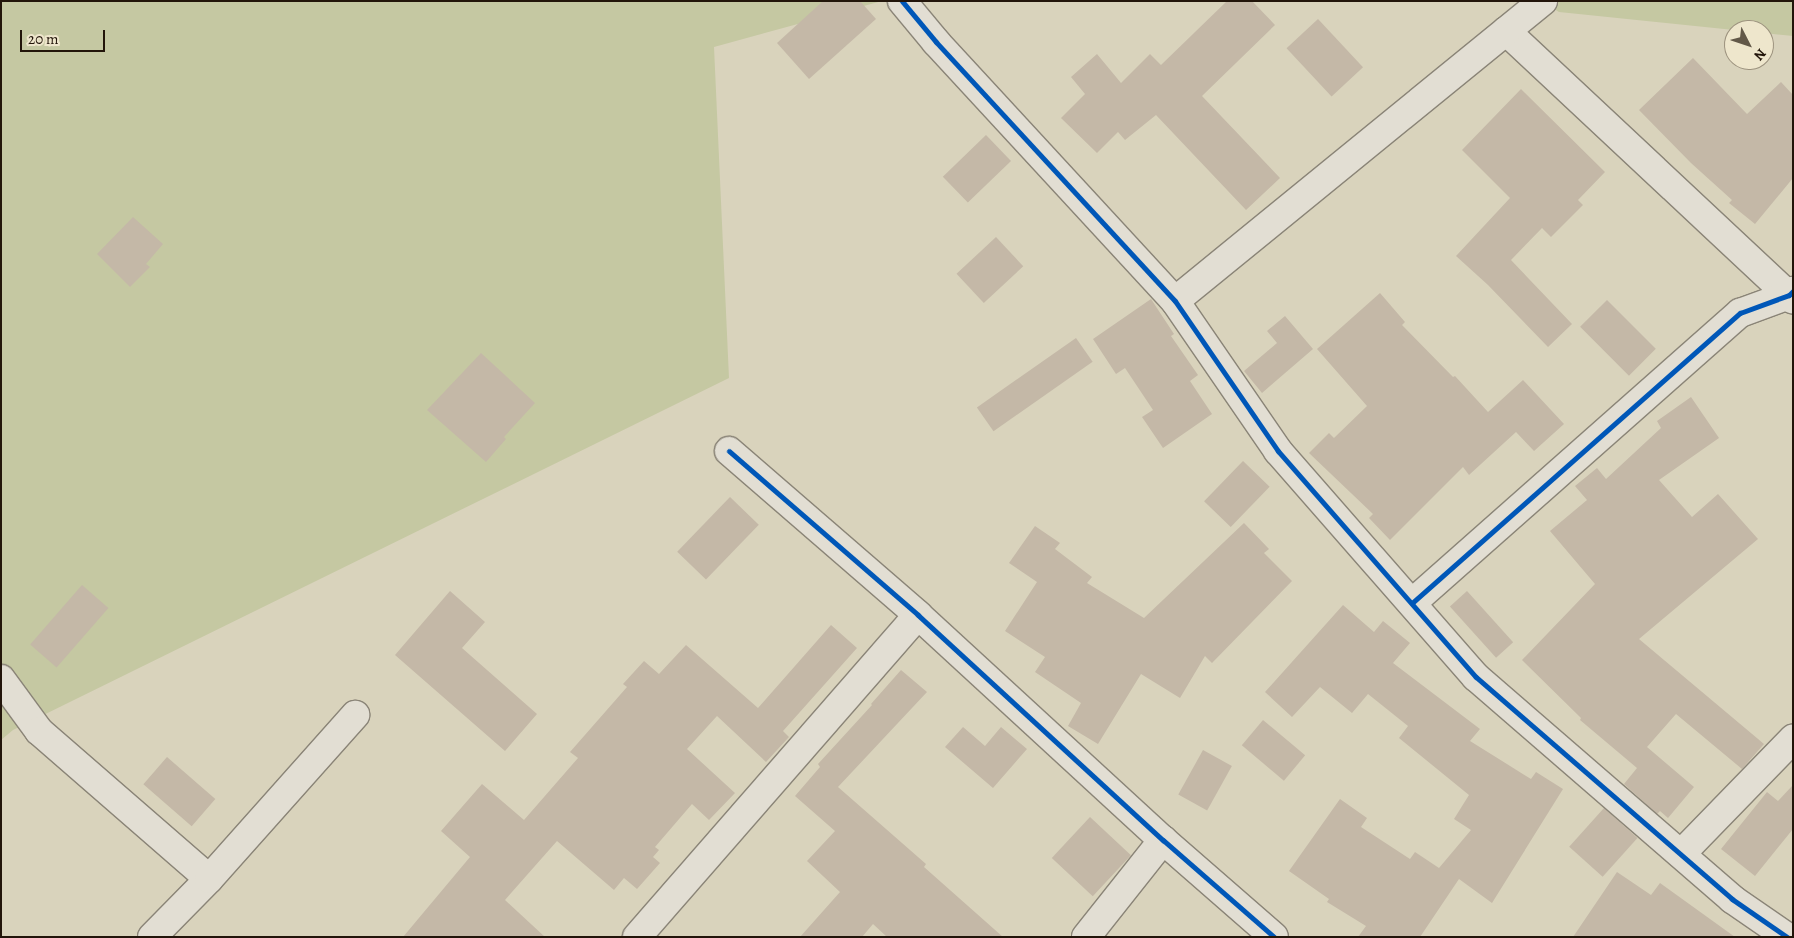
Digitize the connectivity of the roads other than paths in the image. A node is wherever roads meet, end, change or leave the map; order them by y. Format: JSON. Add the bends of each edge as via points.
{"nodes":[{"id":1,"x":902,"y":1,"type":"edge"},
{"id":2,"x":1543,"y":1,"type":"edge"},
{"id":3,"x":1506,"y":31,"type":"junction"},
{"id":4,"x":1791,"y":295,"type":"edge"},
{"id":5,"x":1175,"y":301,"type":"junction"},
{"id":6,"x":729,"y":451,"type":"dead end"},
{"id":7,"x":1412,"y":603,"type":"junction"},
{"id":8,"x":918,"y":615,"type":"junction"},
{"id":9,"x":1,"y":679,"type":"edge"},
{"id":10,"x":355,"y":715,"type":"dead end"},
{"id":11,"x":1793,"y":739,"type":"edge"},
{"id":12,"x":1163,"y":840,"type":"junction"},
{"id":13,"x":1681,"y":854,"type":"junction"},
{"id":14,"x":209,"y":880,"type":"junction"},
{"id":15,"x":152,"y":937,"type":"edge"},
{"id":16,"x":637,"y":937,"type":"edge"},
{"id":17,"x":1086,"y":937,"type":"edge"},
{"id":18,"x":1274,"y":937,"type":"edge"},
{"id":19,"x":1787,"y":937,"type":"edge"}],
"edges":[{"from":1,"to":5,"type":"street"},
{"from":2,"to":3,"type":"street"},
{"from":3,"to":4,"type":"street"},
{"from":3,"to":5,"type":"street"},
{"from":4,"to":7,"type":"street","via":[[1740,313]]},
{"from":5,"to":7,"type":"street","via":[[1278,450]]},
{"from":6,"to":8,"type":"street"},
{"from":7,"to":13,"type":"street","via":[[1476,677]]},
{"from":8,"to":12,"type":"street"},
{"from":8,"to":16,"type":"street"},
{"from":9,"to":14,"type":"street","via":[[39,731]]},
{"from":10,"to":14,"type":"street"},
{"from":11,"to":13,"type":"street"},
{"from":12,"to":17,"type":"street"},
{"from":12,"to":18,"type":"street"},
{"from":13,"to":19,"type":"street","via":[[1732,898]]},
{"from":14,"to":15,"type":"street"}]}
